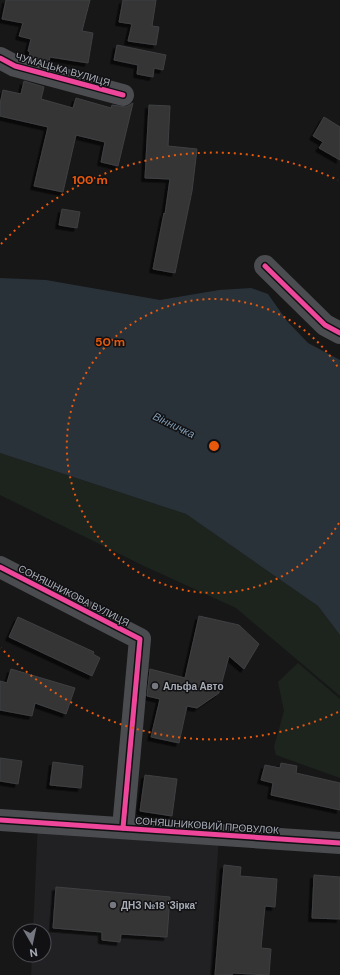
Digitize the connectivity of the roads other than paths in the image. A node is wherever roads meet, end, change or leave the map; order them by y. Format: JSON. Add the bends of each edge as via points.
{"nodes":[{"id":1,"x":0,"y":58,"type":"edge"},
{"id":2,"x":123,"y":95,"type":"dead end"},
{"id":3,"x":265,"y":266,"type":"dead end"},
{"id":4,"x":340,"y":332,"type":"edge"},
{"id":5,"x":0,"y":567,"type":"edge"},
{"id":6,"x":0,"y":820,"type":"edge"},
{"id":7,"x":123,"y":828,"type":"junction"},
{"id":8,"x":340,"y":843,"type":"edge"}],
"edges":[{"from":1,"to":2,"type":"street","name":"ЧУМАЦЬКА ВУЛИЦЯ","via":[[15,66]]},
{"from":3,"to":4,"type":"street","via":[[325,325]]},
{"from":5,"to":7,"type":"street","name":"СОНЯШНИКОВА ВУЛИЦЯ","via":[[140,639]]},
{"from":6,"to":7,"type":"street","name":"СОНЯШНИКОВИЙ ПРОВУЛОК"},
{"from":7,"to":8,"type":"street","name":"СОНЯШНИКОВИЙ ПРОВУЛОК"}]}
